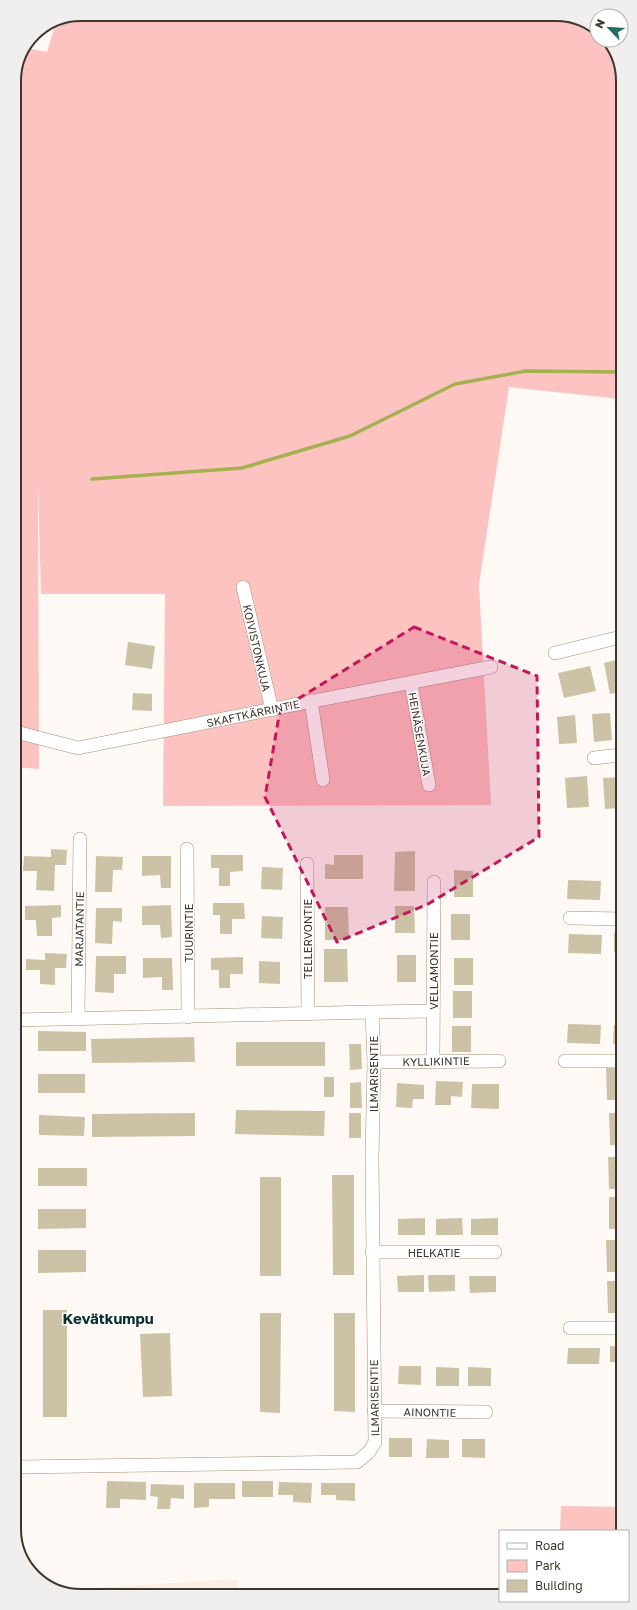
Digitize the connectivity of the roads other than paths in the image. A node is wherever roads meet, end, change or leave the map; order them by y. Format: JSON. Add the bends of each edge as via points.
{"nodes":[{"id":1,"x":243,"y":587,"type":"dead end"},
{"id":2,"x":616,"y":638,"type":"edge"},
{"id":3,"x":555,"y":653,"type":"dead end"},
{"id":4,"x":491,"y":667,"type":"dead end"},
{"id":5,"x":411,"y":683,"type":"junction"},
{"id":6,"x":311,"y":701,"type":"junction"},
{"id":7,"x":272,"y":710,"type":"junction"},
{"id":8,"x":21,"y":733,"type":"edge"},
{"id":9,"x":616,"y":756,"type":"edge"},
{"id":10,"x":594,"y":758,"type":"dead end"},
{"id":11,"x":324,"y":780,"type":"dead end"},
{"id":12,"x":429,"y":784,"type":"dead end"},
{"id":13,"x":80,"y":839,"type":"dead end"},
{"id":14,"x":188,"y":849,"type":"dead end"},
{"id":15,"x":307,"y":864,"type":"dead end"},
{"id":16,"x":434,"y":882,"type":"dead end"},
{"id":17,"x":570,"y":918,"type":"dead end"},
{"id":18,"x":616,"y":919,"type":"edge"},
{"id":19,"x":433,"y":1011,"type":"junction"},
{"id":20,"x":372,"y":1012,"type":"junction"},
{"id":21,"x":308,"y":1014,"type":"junction"},
{"id":22,"x":188,"y":1017,"type":"junction"},
{"id":23,"x":78,"y":1019,"type":"junction"},
{"id":24,"x":21,"y":1020,"type":"edge"},
{"id":25,"x":433,"y":1061,"type":"junction"},
{"id":26,"x":499,"y":1061,"type":"dead end"},
{"id":27,"x":565,"y":1061,"type":"dead end"},
{"id":28,"x":616,"y":1061,"type":"edge"},
{"id":29,"x":374,"y":1062,"type":"junction"},
{"id":30,"x":372,"y":1252,"type":"junction"},
{"id":31,"x":495,"y":1252,"type":"dead end"},
{"id":32,"x":570,"y":1328,"type":"dead end"},
{"id":33,"x":616,"y":1328,"type":"edge"},
{"id":34,"x":374,"y":1411,"type":"junction"},
{"id":35,"x":486,"y":1412,"type":"dead end"},
{"id":36,"x":21,"y":1467,"type":"edge"}],
"edges":[{"from":1,"to":7,"type":"street","name":"KOIVISTONKUJA"},
{"from":2,"to":3,"type":"street"},
{"from":4,"to":5,"type":"street","name":"SKAFTKÄRRINTIE"},
{"from":5,"to":6,"type":"street","name":"SKAFTKÄRRINTIE"},
{"from":5,"to":12,"type":"street","name":"HEINÄSENKUJA"},
{"from":6,"to":7,"type":"street","name":"SKAFTKÄRRINTIE"},
{"from":6,"to":11,"type":"street"},
{"from":7,"to":8,"type":"street","name":"SKAFTKÄRRINTIE","via":[[78,748]]},
{"from":9,"to":10,"type":"street"},
{"from":13,"to":23,"type":"street","name":"MARJATANTIE"},
{"from":14,"to":22,"type":"street","name":"TUURINTIE"},
{"from":15,"to":21,"type":"street","name":"TELLERVONTIE"},
{"from":16,"to":19,"type":"street","name":"VELLAMONTIE"},
{"from":17,"to":18,"type":"street"},
{"from":19,"to":20,"type":"street"},
{"from":19,"to":25,"type":"street","name":"VELLAMONTIE"},
{"from":20,"to":21,"type":"street"},
{"from":20,"to":29,"type":"street","name":"ILMARISENTIE"},
{"from":21,"to":22,"type":"street"},
{"from":22,"to":23,"type":"street"},
{"from":23,"to":24,"type":"street"},
{"from":25,"to":26,"type":"street","name":"KYLLIKINTIE"},
{"from":25,"to":29,"type":"street","name":"KYLLIKINTIE"},
{"from":27,"to":28,"type":"street"},
{"from":29,"to":30,"type":"street","name":"ILMARISENTIE"},
{"from":30,"to":31,"type":"street","name":"HELKATIE"},
{"from":30,"to":34,"type":"street","name":"ILMARISENTIE"},
{"from":32,"to":33,"type":"street"},
{"from":34,"to":35,"type":"street","name":"AINONTIE"},
{"from":34,"to":36,"type":"street","name":"ILMARISENTIE","via":[[375,1442],[369,1452],[357,1462]]}]}
